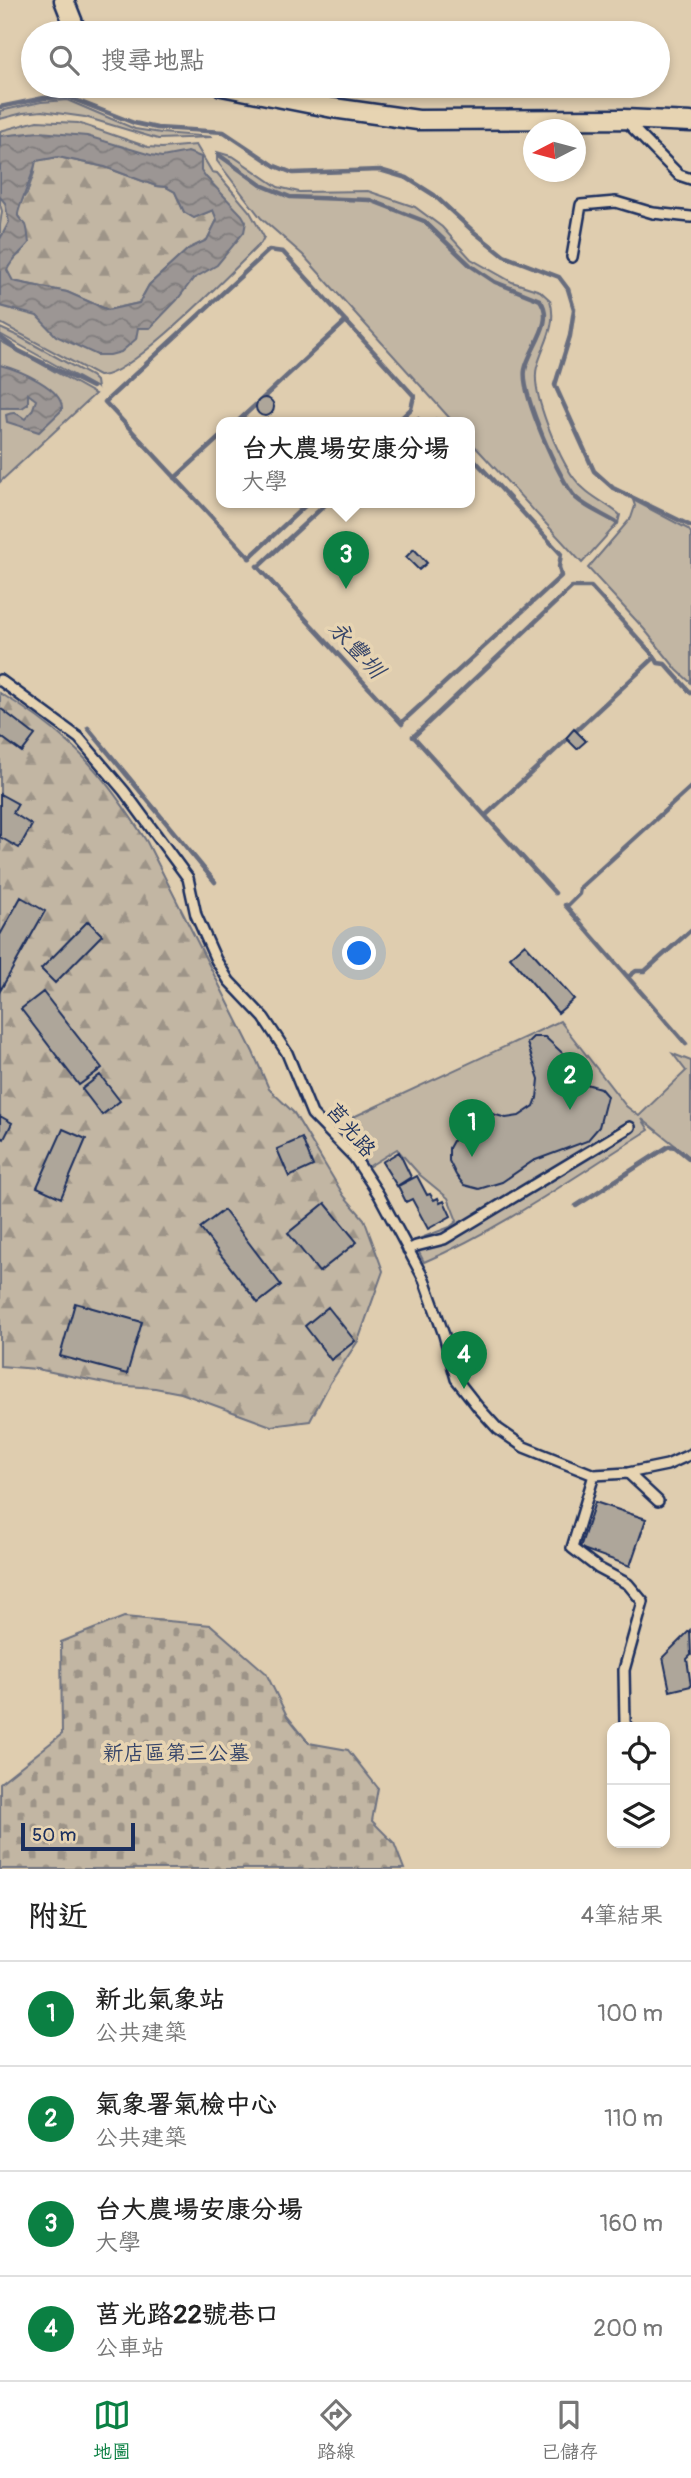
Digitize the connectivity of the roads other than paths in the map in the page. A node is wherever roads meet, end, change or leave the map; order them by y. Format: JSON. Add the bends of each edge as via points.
{"nodes":[{"id":1,"x":64,"y":0,"type":"edge"},
{"id":2,"x":72,"y":21,"type":"edge"},
{"id":3,"x":283,"y":98,"type":"edge"},
{"id":4,"x":624,"y":119,"type":"junction"},
{"id":5,"x":691,"y":122,"type":"edge"},
{"id":6,"x":691,"y":179,"type":"edge"},
{"id":7,"x":691,"y":217,"type":"edge"},
{"id":8,"x":572,"y":257,"type":"dead end"},
{"id":9,"x":0,"y":680,"type":"edge"},
{"id":10,"x":630,"y":1127,"type":"dead end"},
{"id":11,"x":408,"y":1250,"type":"junction"},
{"id":12,"x":691,"y":1454,"type":"edge"},
{"id":13,"x":628,"y":1473,"type":"junction"},
{"id":14,"x":594,"y":1475,"type":"junction"},
{"id":15,"x":658,"y":1501,"type":"dead end"},
{"id":16,"x":625,"y":1722,"type":"edge"}],
"edges":[{"from":1,"to":2,"type":"street"},
{"from":3,"to":4,"type":"street","via":[[418,120]]},
{"from":4,"to":5,"type":"street"},
{"from":4,"to":6,"type":"lane","via":[[679,175]]},
{"from":7,"to":8,"type":"lane","via":[[653,213],[616,202],[581,205]]},
{"from":9,"to":11,"type":"lane","name":"莒光路","via":[[79,738],[188,878],[196,915],[216,960],[272,1030],[313,1114],[354,1157]]},
{"from":10,"to":11,"type":"lane","via":[[444,1239]]},
{"from":11,"to":14,"type":"lane","name":"莒光路","via":[[424,1279],[456,1379],[478,1407],[524,1447]]},
{"from":12,"to":13,"type":"lane","name":"莒光路","via":[[667,1465]]},
{"from":13,"to":14,"type":"lane","name":"莒光路"},
{"from":13,"to":15,"type":"lane"},
{"from":14,"to":16,"type":"lane","via":[[572,1548],[628,1584],[643,1602],[624,1670]]}]}
